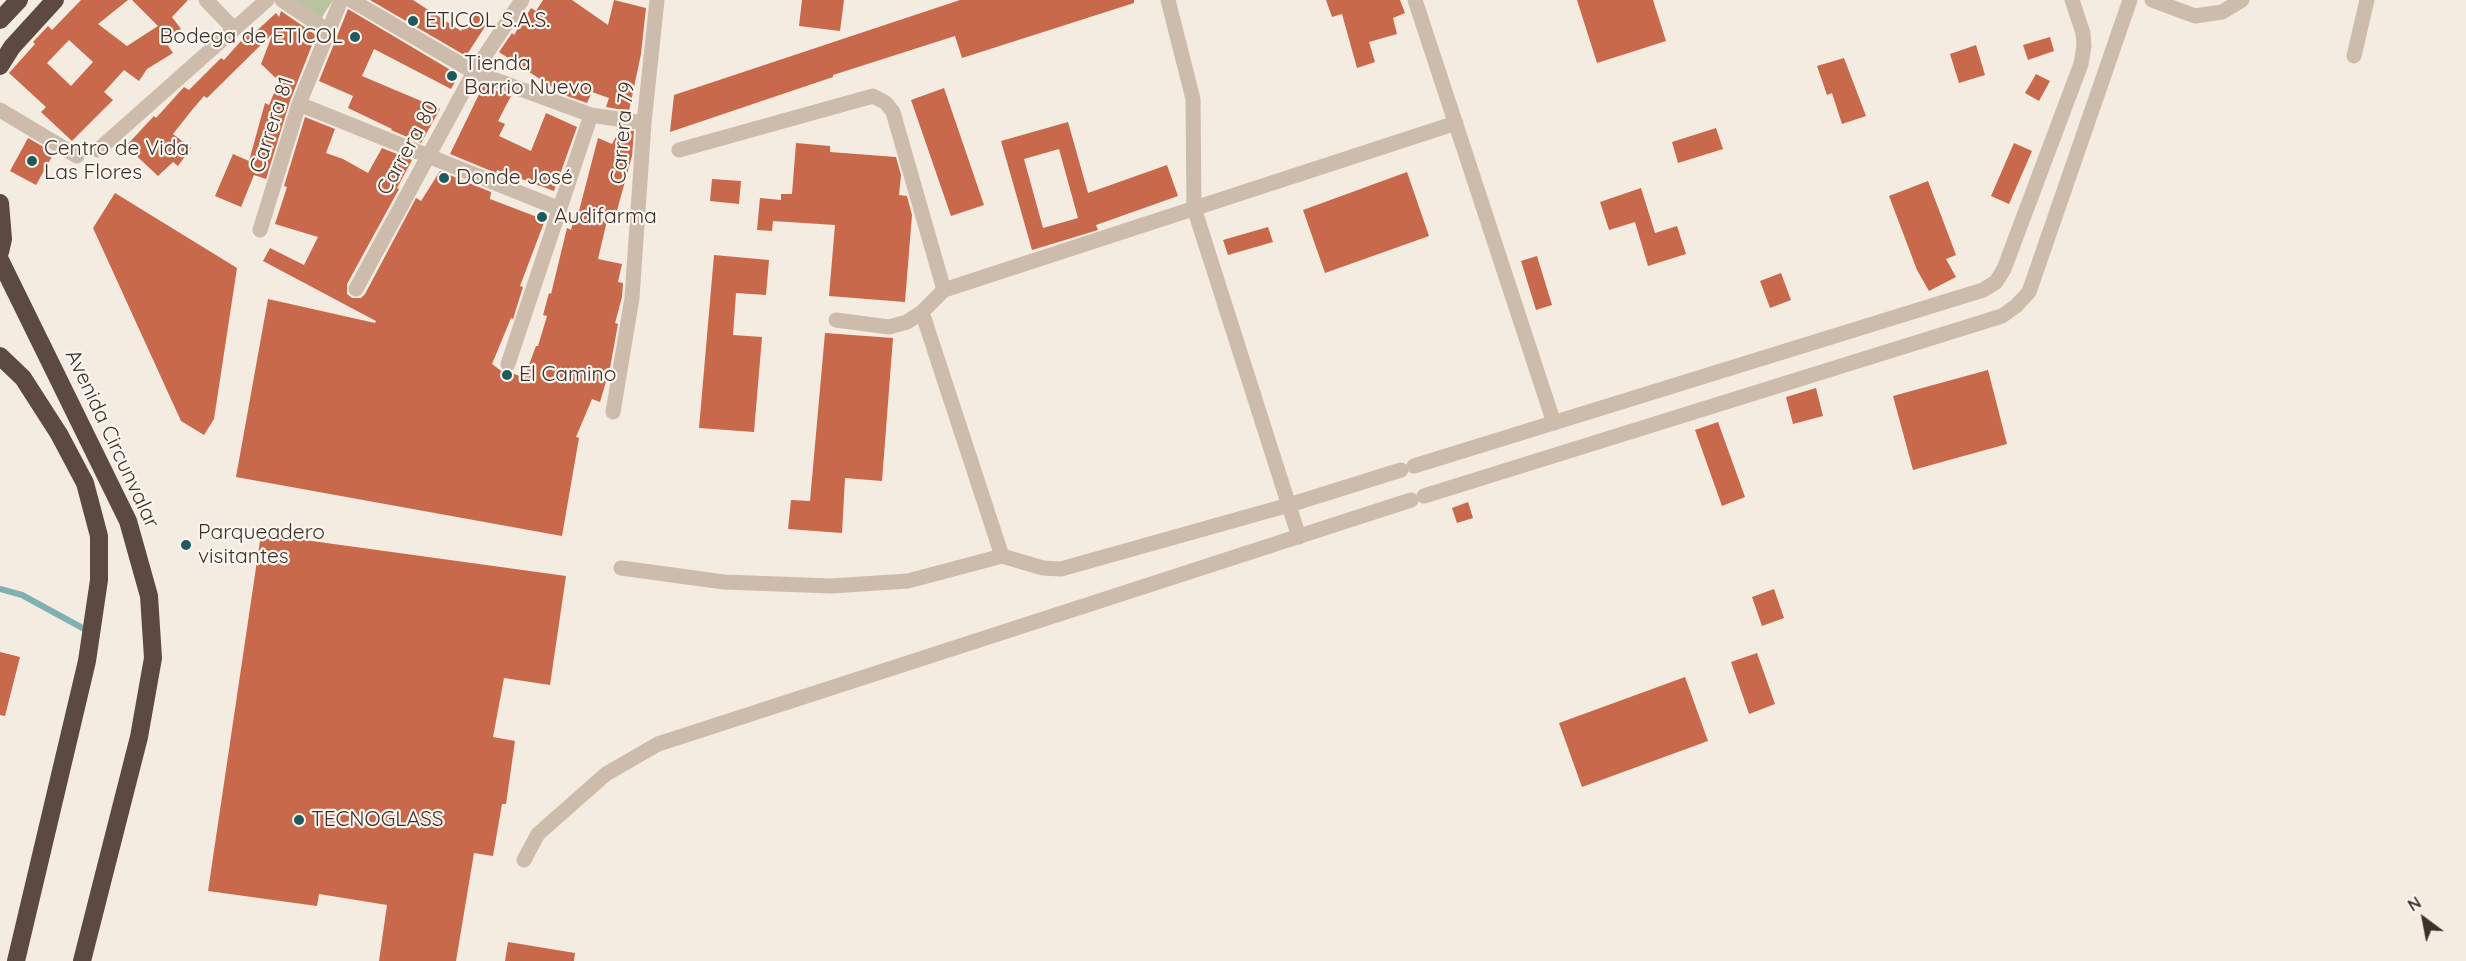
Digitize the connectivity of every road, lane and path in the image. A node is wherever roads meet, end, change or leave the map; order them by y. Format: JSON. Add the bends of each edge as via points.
{"nodes":[{"id":1,"x":19,"y":0,"type":"edge"},
{"id":2,"x":55,"y":0,"type":"edge"},
{"id":3,"x":206,"y":0,"type":"edge"},
{"id":4,"x":267,"y":0,"type":"edge"},
{"id":5,"x":282,"y":0,"type":"edge"},
{"id":6,"x":341,"y":0,"type":"edge"},
{"id":7,"x":351,"y":0,"type":"edge"},
{"id":8,"x":522,"y":0,"type":"edge"},
{"id":9,"x":657,"y":0,"type":"edge"},
{"id":10,"x":1168,"y":0,"type":"edge"},
{"id":11,"x":1415,"y":0,"type":"edge"},
{"id":12,"x":2072,"y":0,"type":"edge"},
{"id":13,"x":2130,"y":0,"type":"edge"},
{"id":14,"x":2152,"y":0,"type":"edge"},
{"id":15,"x":2242,"y":0,"type":"edge"},
{"id":16,"x":2367,"y":0,"type":"edge"},
{"id":17,"x":0,"y":20,"type":"edge"},
{"id":18,"x":234,"y":29,"type":"junction"},
{"id":19,"x":328,"y":31,"type":"junction"},
{"id":20,"x":2354,"y":56,"type":"dead end"},
{"id":21,"x":0,"y":66,"type":"edge"},
{"id":22,"x":474,"y":72,"type":"junction"},
{"id":23,"x":299,"y":104,"type":"junction"},
{"id":24,"x":0,"y":110,"type":"edge"},
{"id":25,"x":591,"y":114,"type":"junction"},
{"id":26,"x":644,"y":123,"type":"junction"},
{"id":27,"x":1456,"y":123,"type":"junction"},
{"id":28,"x":98,"y":150,"type":"dead end"},
{"id":29,"x":679,"y":150,"type":"dead end"},
{"id":30,"x":428,"y":155,"type":"junction"},
{"id":31,"x":77,"y":156,"type":"dead end"},
{"id":32,"x":0,"y":203,"type":"edge"},
{"id":33,"x":1194,"y":208,"type":"junction"},
{"id":34,"x":560,"y":210,"type":"junction"},
{"id":35,"x":260,"y":230,"type":"dead end"},
{"id":36,"x":0,"y":252,"type":"edge"},
{"id":37,"x":0,"y":260,"type":"edge"},
{"id":38,"x":356,"y":289,"type":"dead end"},
{"id":39,"x":944,"y":290,"type":"junction"},
{"id":40,"x":922,"y":312,"type":"junction"},
{"id":41,"x":836,"y":320,"type":"dead end"},
{"id":42,"x":0,"y":357,"type":"edge"},
{"id":43,"x":508,"y":364,"type":"dead end"},
{"id":44,"x":614,"y":412,"type":"dead end"},
{"id":45,"x":1554,"y":423,"type":"junction"},
{"id":46,"x":1289,"y":505,"type":"junction"},
{"id":47,"x":1299,"y":537,"type":"junction"},
{"id":48,"x":1002,"y":556,"type":"junction"},
{"id":49,"x":621,"y":568,"type":"dead end"},
{"id":50,"x":524,"y":860,"type":"dead end"},
{"id":51,"x":16,"y":961,"type":"edge"},
{"id":52,"x":82,"y":961,"type":"edge"}],
"edges":[{"from":1,"to":17,"type":"highway"},
{"from":2,"to":21,"type":"highway"},
{"from":3,"to":18,"type":"street"},
{"from":4,"to":18,"type":"street"},
{"from":5,"to":19,"type":"street"},
{"from":6,"to":19,"type":"street","name":"Carrera 81"},
{"from":7,"to":22,"type":"street"},
{"from":8,"to":22,"type":"street","name":"Carrera 80"},
{"from":9,"to":26,"type":"street","name":"Carrera 79"},
{"from":10,"to":33,"type":"street","via":[[1193,99]]},
{"from":11,"to":27,"type":"street"},
{"from":12,"to":45,"type":"street","via":[[2083,33],[2081,64],[1996,282],[1983,290]]},
{"from":13,"to":47,"type":"street","via":[[2029,292],[2002,316]]},
{"from":14,"to":15,"type":"street","via":[[2195,16],[2222,12]]},
{"from":16,"to":20,"type":"street"},
{"from":18,"to":28,"type":"street"},
{"from":19,"to":23,"type":"street","name":"Carrera 81"},
{"from":22,"to":25,"type":"street"},
{"from":22,"to":30,"type":"street","name":"Carrera 80"},
{"from":23,"to":30,"type":"street"},
{"from":23,"to":35,"type":"street","name":"Carrera 81"},
{"from":24,"to":31,"type":"street"},
{"from":25,"to":26,"type":"street"},
{"from":25,"to":34,"type":"street"},
{"from":26,"to":44,"type":"street","name":"Carrera 79","via":[[632,298]]},
{"from":27,"to":33,"type":"street"},
{"from":27,"to":45,"type":"street"},
{"from":29,"to":39,"type":"street","via":[[873,96],[893,112]]},
{"from":30,"to":34,"type":"street"},
{"from":30,"to":38,"type":"street","name":"Carrera 80"},
{"from":32,"to":36,"type":"highway"},
{"from":33,"to":39,"type":"street"},
{"from":33,"to":46,"type":"street"},
{"from":34,"to":43,"type":"street"},
{"from":37,"to":52,"type":"highway","name":"Avenida Circunvalar","via":[[129,521],[149,596],[153,658],[139,737]]},
{"from":39,"to":40,"type":"street"},
{"from":40,"to":41,"type":"street","via":[[907,322],[888,327]]},
{"from":40,"to":48,"type":"street"},
{"from":42,"to":51,"type":"highway","name":"Avenida Circunvalar","via":[[23,378],[59,434],[85,483],[99,536],[99,580],[87,661]]},
{"from":45,"to":46,"type":"street"},
{"from":46,"to":47,"type":"street"},
{"from":46,"to":48,"type":"street","via":[[1061,569]]},
{"from":47,"to":50,"type":"street","via":[[658,744],[606,774],[538,834]]},
{"from":48,"to":49,"type":"street","via":[[908,581],[831,586],[724,582]]}]}
